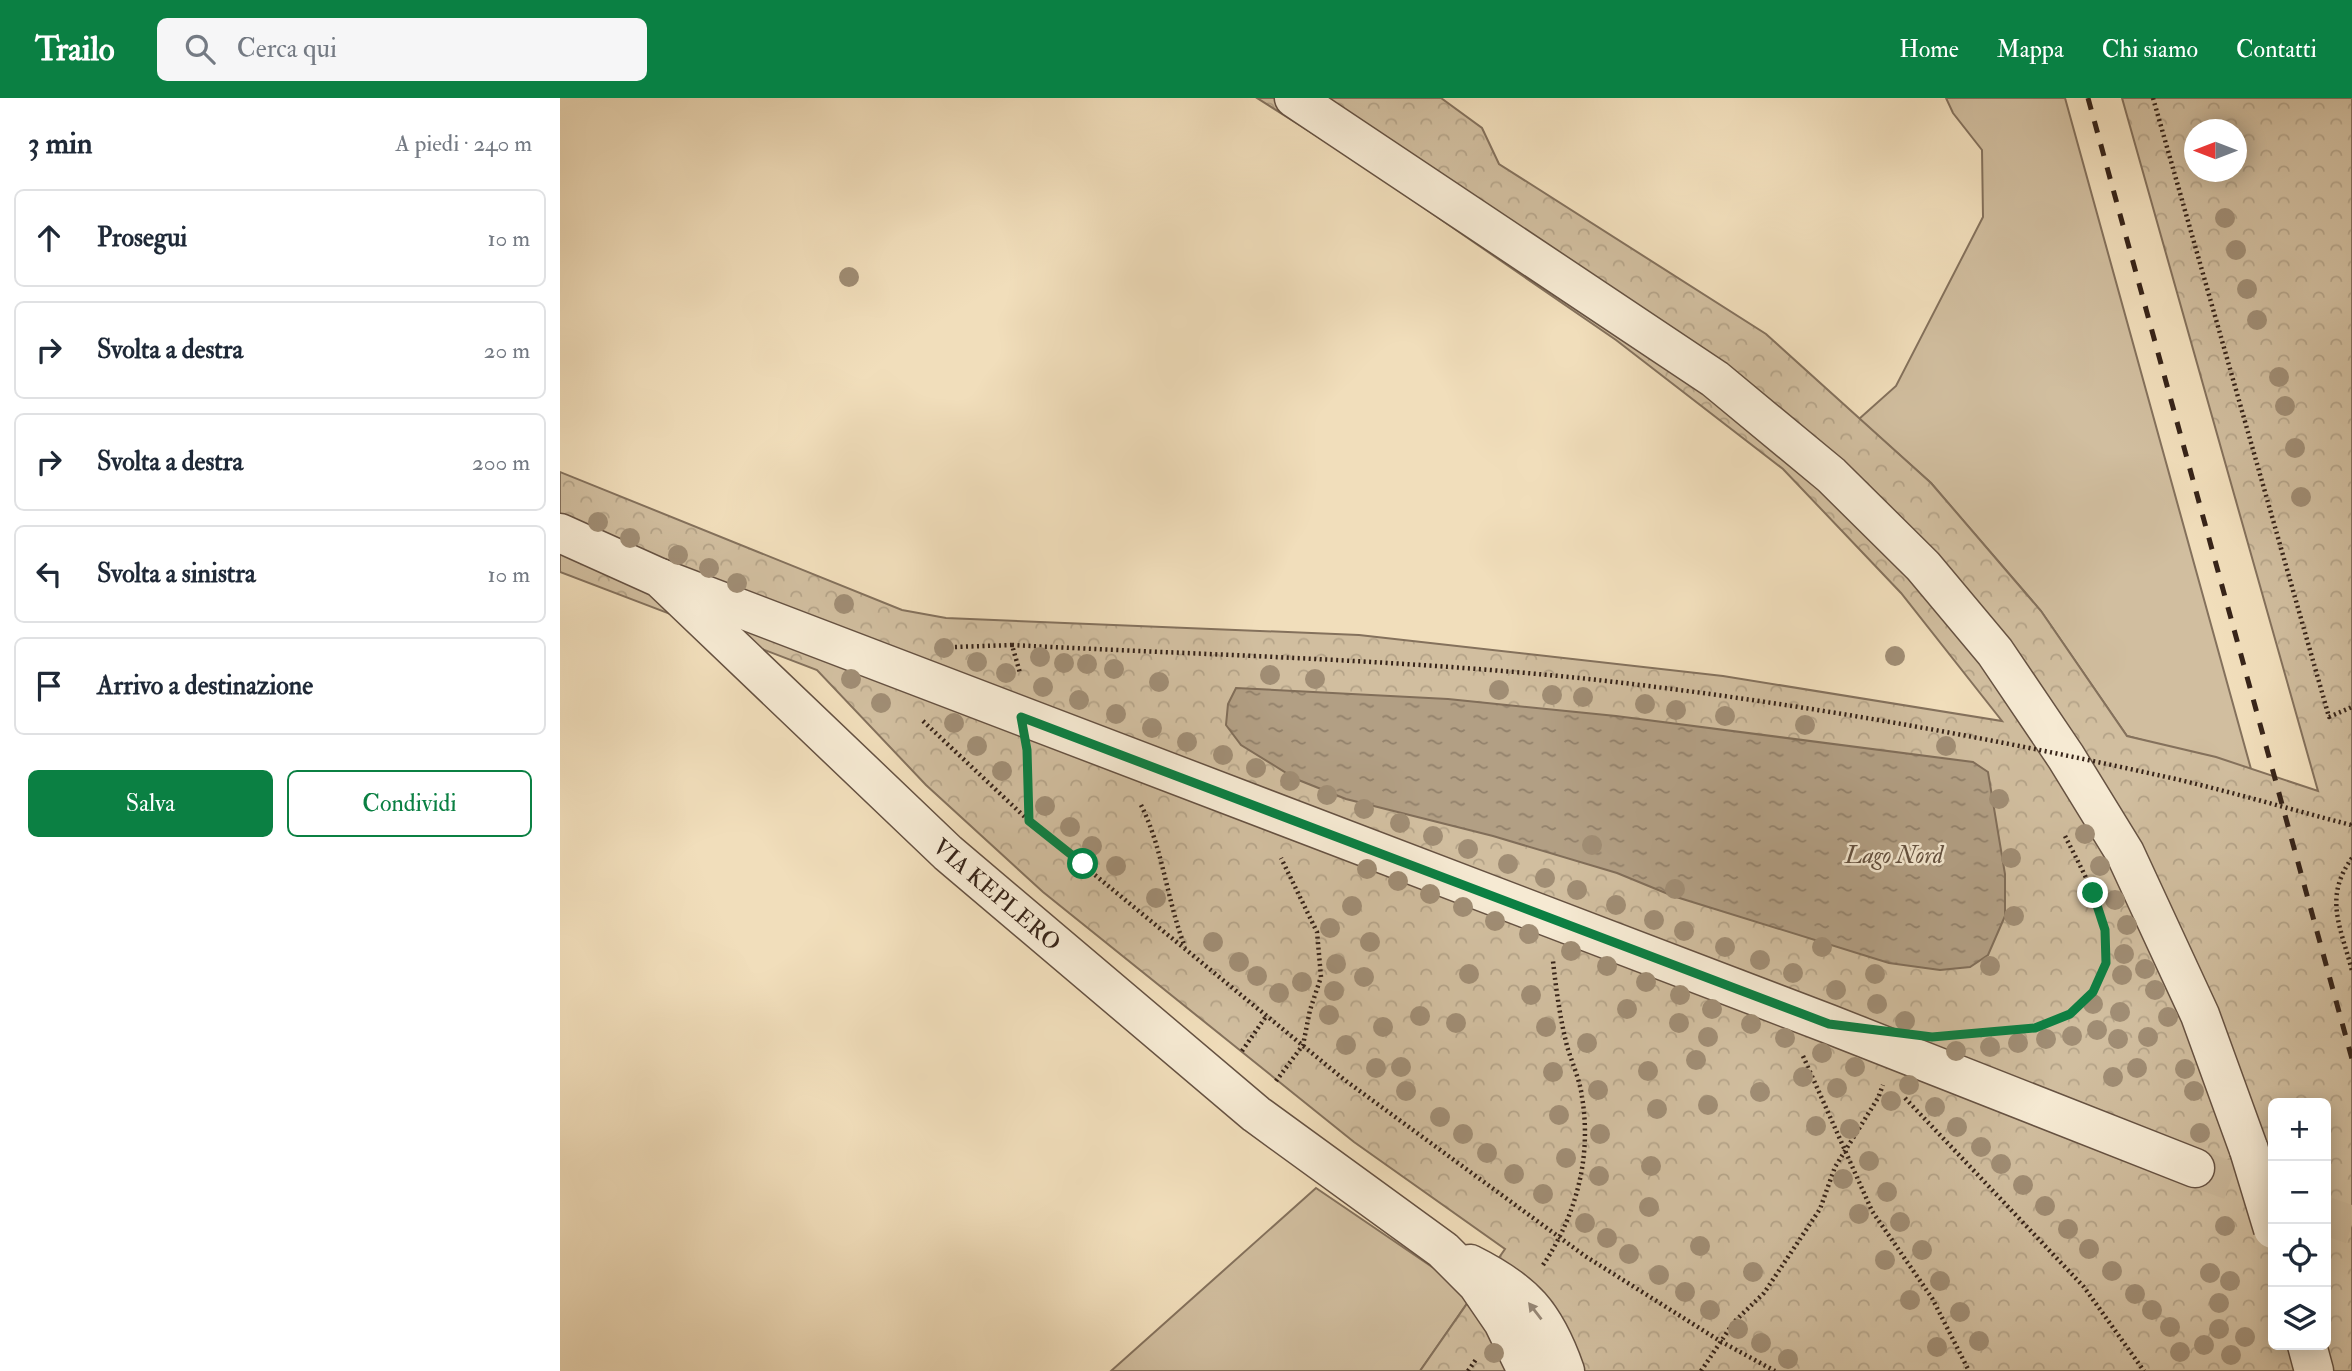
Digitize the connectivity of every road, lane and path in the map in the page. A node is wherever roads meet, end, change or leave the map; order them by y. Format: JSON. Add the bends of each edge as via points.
{"nodes":[{"id":1,"x":1294,"y":98,"type":"edge"},
{"id":2,"x":2152,"y":98,"type":"edge"},
{"id":3,"x":560,"y":533,"type":"edge"},
{"id":4,"x":660,"y":578,"type":"junction"},
{"id":5,"x":944,"y":648,"type":"dead end"},
{"id":6,"x":2352,"y":706,"type":"edge"},
{"id":7,"x":913,"y":711,"type":"dead end"},
{"id":8,"x":1021,"y":717,"type":"junction"},
{"id":9,"x":2009,"y":733,"type":"dead end"},
{"id":10,"x":1118,"y":753,"type":"junction"},
{"id":11,"x":2023,"y":754,"type":"dead end"},
{"id":12,"x":1252,"y":805,"type":"junction"},
{"id":13,"x":1029,"y":821,"type":"junction"},
{"id":14,"x":2059,"y":824,"type":"dead end"},
{"id":15,"x":2352,"y":825,"type":"edge"},
{"id":16,"x":2352,"y":858,"type":"edge"},
{"id":17,"x":1549,"y":919,"type":"junction"},
{"id":18,"x":1185,"y":947,"type":"junction"},
{"id":19,"x":2352,"y":971,"type":"edge"},
{"id":20,"x":1778,"y":1005,"type":"junction"},
{"id":21,"x":1958,"y":1035,"type":"dead end"},
{"id":22,"x":1303,"y":1045,"type":"junction"},
{"id":23,"x":1893,"y":1086,"type":"dead end"},
{"id":24,"x":1900,"y":1094,"type":"dead end"},
{"id":25,"x":1256,"y":1114,"type":"junction"},
{"id":26,"x":2195,"y":1168,"type":"tunnel mouth"},
{"id":27,"x":2271,"y":1224,"type":"edge"},
{"id":28,"x":1561,"y":1238,"type":"junction"},
{"id":29,"x":1512,"y":1309,"type":"junction"},
{"id":30,"x":1720,"y":1341,"type":"junction"},
{"id":31,"x":2308,"y":1350,"type":"edge"},
{"id":32,"x":1468,"y":1371,"type":"edge"},
{"id":33,"x":1527,"y":1371,"type":"edge"},
{"id":34,"x":1565,"y":1371,"type":"edge"},
{"id":35,"x":1701,"y":1371,"type":"edge"},
{"id":36,"x":1775,"y":1371,"type":"edge"},
{"id":37,"x":1969,"y":1371,"type":"edge"},
{"id":38,"x":2144,"y":1371,"type":"edge"},
{"id":39,"x":2314,"y":1371,"type":"edge"}],
"edges":[{"from":1,"to":27,"type":"street","bridge":true,"via":[[1716,379],[1831,475],[1923,566],[1995,652],[2125,853],[2200,1015]]},
{"from":2,"to":6,"type":"path","via":[[2329,717]]},
{"from":3,"to":4,"type":"street","name":"VIA KEPLERO"},
{"from":4,"to":8,"type":"street"},
{"from":4,"to":25,"type":"street","name":"VIA KEPLERO","via":[[948,853]]},
{"from":5,"to":15,"type":"path","bridge":true,"via":[[1012,645],[1258,656],[1589,679],[1887,722],[2005,744],[2155,774]]},
{"from":7,"to":13,"type":"path"},
{"from":8,"to":10,"type":"street"},
{"from":8,"to":13,"type":"path"},
{"from":9,"to":11,"type":"path"},
{"from":10,"to":12,"type":"street"},
{"from":10,"to":18,"type":"path","via":[[1147,816]]},
{"from":12,"to":17,"type":"street"},
{"from":12,"to":22,"type":"path","via":[[1317,932],[1321,977]]},
{"from":13,"to":18,"type":"path"},
{"from":14,"to":21,"type":"path","via":[[2093,893],[2105,930],[2106,963],[2093,992],[2070,1014],[2035,1028]]},
{"from":16,"to":19,"type":"path","via":[[2340,875],[2334,900]]},
{"from":17,"to":20,"type":"street"},
{"from":17,"to":28,"type":"path","via":[[1555,986],[1583,1098],[1584,1158],[1576,1203]]},
{"from":18,"to":22,"type":"path"},
{"from":20,"to":26,"type":"street"},
{"from":20,"to":37,"type":"path","via":[[1872,1211],[1932,1298]]},
{"from":22,"to":25,"type":"path"},
{"from":22,"to":28,"type":"path"},
{"from":23,"to":30,"type":"path","via":[[1885,1079],[1835,1167],[1820,1209],[1764,1293]]},
{"from":24,"to":38,"type":"path","via":[[2084,1287]]},
{"from":25,"to":29,"type":"street","name":"VIA KEPLERO","via":[[1443,1250],[1502,1280]]},
{"from":28,"to":29,"type":"path"},
{"from":28,"to":30,"type":"path"},
{"from":29,"to":32,"type":"path"},
{"from":29,"to":33,"type":"street"},
{"from":34,"to":29,"type":"street","one_way":true,"via":[[1553,1336],[1532,1305]]},
{"from":30,"to":35,"type":"path"},
{"from":30,"to":36,"type":"path"},
{"from":31,"to":39,"type":"street"}]}
